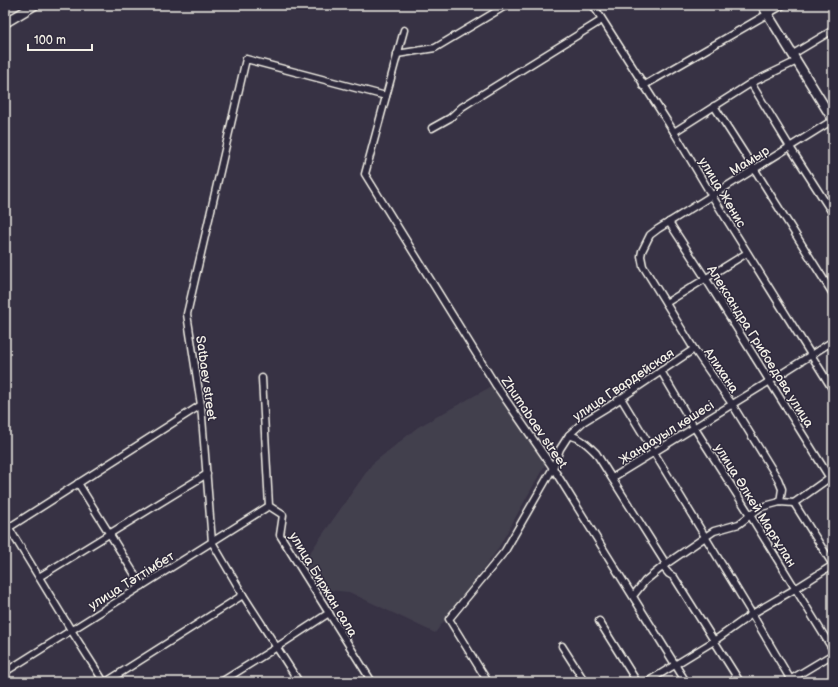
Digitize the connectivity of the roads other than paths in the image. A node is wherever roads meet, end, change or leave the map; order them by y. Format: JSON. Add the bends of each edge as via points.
{"nodes":[{"id":1,"x":35,"y":5,"type":"edge"},
{"id":2,"x":507,"y":5,"type":"edge"},
{"id":3,"x":593,"y":5,"type":"edge"},
{"id":4,"x":762,"y":5,"type":"edge"},
{"id":5,"x":783,"y":5,"type":"edge"},
{"id":6,"x":768,"y":14,"type":"junction"},
{"id":7,"x":602,"y":20,"type":"junction"},
{"id":8,"x":5,"y":23,"type":"edge"},
{"id":9,"x":404,"y":30,"type":"dead end"},
{"id":10,"x":833,"y":30,"type":"edge"},
{"id":11,"x":397,"y":54,"type":"junction"},
{"id":12,"x":795,"y":58,"type":"junction"},
{"id":13,"x":751,"y":84,"type":"junction"},
{"id":14,"x":644,"y":86,"type":"junction"},
{"id":15,"x":386,"y":96,"type":"junction"},
{"id":16,"x":714,"y":106,"type":"junction"},
{"id":17,"x":833,"y":120,"type":"edge"},
{"id":18,"x":432,"y":128,"type":"dead end"},
{"id":19,"x":674,"y":132,"type":"junction"},
{"id":20,"x":790,"y":147,"type":"junction"},
{"id":21,"x":755,"y":170,"type":"junction"},
{"id":22,"x":712,"y":196,"type":"junction"},
{"id":23,"x":833,"y":214,"type":"edge"},
{"id":24,"x":669,"y":222,"type":"junction"},
{"id":25,"x":642,"y":251,"type":"joint"},
{"id":26,"x":747,"y":253,"type":"junction"},
{"id":27,"x":706,"y":279,"type":"junction"},
{"id":28,"x":833,"y":294,"type":"edge"},
{"id":29,"x":666,"y":303,"type":"junction"},
{"id":30,"x":833,"y":341,"type":"edge"},
{"id":31,"x":694,"y":349,"type":"junction"},
{"id":32,"x":811,"y":355,"type":"junction"},
{"id":33,"x":661,"y":371,"type":"junction"},
{"id":34,"x":262,"y":378,"type":"dead end"},
{"id":35,"x":770,"y":381,"type":"junction"},
{"id":36,"x":833,"y":390,"type":"edge"},
{"id":37,"x":621,"y":398,"type":"junction"},
{"id":38,"x":732,"y":404,"type":"junction"},
{"id":39,"x":201,"y":405,"type":"junction"},
{"id":40,"x":694,"y":427,"type":"junction"},
{"id":41,"x":569,"y":435,"type":"junction"},
{"id":42,"x":653,"y":452,"type":"junction"},
{"id":43,"x":554,"y":468,"type":"junction"},
{"id":44,"x":207,"y":474,"type":"junction"},
{"id":45,"x":612,"y":478,"type":"junction"},
{"id":46,"x":832,"y":478,"type":"edge"},
{"id":47,"x":78,"y":483,"type":"junction"},
{"id":48,"x":780,"y":502,"type":"junction"},
{"id":49,"x":794,"y":503,"type":"junction"},
{"id":50,"x":269,"y":506,"type":"junction"},
{"id":51,"x":750,"y":515,"type":"junction"},
{"id":52,"x":7,"y":529,"type":"edge"},
{"id":53,"x":110,"y":534,"type":"junction"},
{"id":54,"x":704,"y":537,"type":"junction"},
{"id":55,"x":212,"y":542,"type":"junction"},
{"id":56,"x":664,"y":565,"type":"junction"},
{"id":57,"x":833,"y":565,"type":"edge"},
{"id":58,"x":39,"y":577,"type":"junction"},
{"id":59,"x":142,"y":586,"type":"junction"},
{"id":60,"x":795,"y":589,"type":"junction"},
{"id":61,"x":243,"y":595,"type":"junction"},
{"id":62,"x":632,"y":596,"type":"junction"},
{"id":63,"x":329,"y":613,"type":"junction"},
{"id":64,"x":752,"y":614,"type":"junction"},
{"id":65,"x":599,"y":622,"type":"dead end"},
{"id":66,"x":71,"y":630,"type":"junction"},
{"id":67,"x":714,"y":640,"type":"junction"},
{"id":68,"x":562,"y":646,"type":"dead end"},
{"id":69,"x":277,"y":647,"type":"junction"},
{"id":70,"x":833,"y":650,"type":"edge"},
{"id":71,"x":833,"y":654,"type":"edge"},
{"id":72,"x":676,"y":665,"type":"junction"},
{"id":73,"x":5,"y":672,"type":"edge"},
{"id":74,"x":5,"y":679,"type":"edge"},
{"id":75,"x":486,"y":681,"type":"edge"},
{"id":76,"x":790,"y":681,"type":"edge"},
{"id":77,"x":7,"y":682,"type":"edge"},
{"id":78,"x":105,"y":682,"type":"edge"},
{"id":79,"x":221,"y":682,"type":"edge"},
{"id":80,"x":299,"y":682,"type":"edge"},
{"id":81,"x":372,"y":682,"type":"edge"},
{"id":82,"x":585,"y":682,"type":"edge"},
{"id":83,"x":637,"y":682,"type":"edge"},
{"id":84,"x":648,"y":682,"type":"edge"},
{"id":85,"x":686,"y":682,"type":"edge"},
{"id":86,"x":740,"y":682,"type":"edge"}],
"edges":[{"from":1,"to":8,"type":"main road"},
{"from":2,"to":11,"type":"street","via":[[435,48]]},
{"from":3,"to":7,"type":"street","name":"улица Женис"},
{"from":4,"to":6,"type":"main road"},
{"from":5,"to":6,"type":"street"},
{"from":6,"to":12,"type":"main road"},
{"from":6,"to":14,"type":"street"},
{"from":7,"to":14,"type":"street","name":"улица Женис"},
{"from":7,"to":18,"type":"street","via":[[472,100],[450,118]]},
{"from":9,"to":11,"type":"street"},
{"from":10,"to":12,"type":"street"},
{"from":11,"to":15,"type":"street"},
{"from":12,"to":13,"type":"street"},
{"from":12,"to":17,"type":"main road"},
{"from":13,"to":16,"type":"street"},
{"from":13,"to":20,"type":"street"},
{"from":14,"to":19,"type":"street","name":"улица Женис"},
{"from":15,"to":39,"type":"street","name":"Satbaev street","via":[[246,59],[187,314]]},
{"from":15,"to":43,"type":"street","name":"Zhumabaev street","via":[[365,174],[495,384]]},
{"from":16,"to":19,"type":"street"},
{"from":16,"to":21,"type":"street"},
{"from":17,"to":20,"type":"street","name":"Мамыр"},
{"from":19,"to":22,"type":"street","name":"улица Женис"},
{"from":20,"to":21,"type":"street","name":"Мамыр"},
{"from":20,"to":23,"type":"street"},
{"from":21,"to":22,"type":"street","name":"Мамыр"},
{"from":21,"to":28,"type":"street"},
{"from":22,"to":24,"type":"street","name":"Мамыр"},
{"from":22,"to":26,"type":"street","name":"улица Женис"},
{"from":24,"to":25,"type":"street","name":"Мамыр","via":[[650,235]]},
{"from":24,"to":27,"type":"street","name":"Александра Грибоедова улица"},
{"from":25,"to":29,"type":"street","name":"Алихана","via":[[640,256],[643,266]]},
{"from":26,"to":27,"type":"street"},
{"from":26,"to":32,"type":"street","name":"улица Женис"},
{"from":27,"to":29,"type":"street"},
{"from":27,"to":35,"type":"street","name":"Александра Грибоедова улица"},
{"from":29,"to":31,"type":"street","name":"Алихана"},
{"from":30,"to":32,"type":"street","name":"Жаңаауыл көшесі"},
{"from":31,"to":33,"type":"street","name":"улица Гвардейская"},
{"from":31,"to":38,"type":"street","name":"Алихана"},
{"from":32,"to":35,"type":"street","name":"Жаңаауыл көшесі"},
{"from":32,"to":36,"type":"street","name":"улица Женис"},
{"from":33,"to":37,"type":"street","name":"улица Гвардейская"},
{"from":33,"to":40,"type":"street","name":"улица Әлкей Марғұлан"},
{"from":34,"to":50,"type":"street"},
{"from":35,"to":38,"type":"street","name":"Жаңаауыл көшесі"},
{"from":35,"to":46,"type":"street","name":"Александра Грибоедова улица"},
{"from":37,"to":41,"type":"street","name":"улица Гвардейская","via":[[583,422]]},
{"from":37,"to":42,"type":"street"},
{"from":38,"to":40,"type":"street","name":"Жаңаауыл көшесі"},
{"from":38,"to":48,"type":"street","name":"Алихана","via":[[778,479],[782,490]]},
{"from":39,"to":44,"type":"street","name":"Satbaev street"},
{"from":39,"to":47,"type":"street"},
{"from":40,"to":42,"type":"street","name":"Жаңаауыл көшесі"},
{"from":40,"to":51,"type":"street","name":"улица Әлкей Марғұлан"},
{"from":41,"to":43,"type":"street","name":"улица Гвардейская","via":[[560,449]]},
{"from":41,"to":45,"type":"street","via":[[588,445]]},
{"from":42,"to":45,"type":"street","name":"Жаңаауыл көшесі"},
{"from":42,"to":54,"type":"street"},
{"from":43,"to":62,"type":"street","name":"Zhumabaev street"},
{"from":43,"to":75,"type":"street","name":"улица Гвардейская","via":[[505,551],[449,620]]},
{"from":44,"to":53,"type":"street"},
{"from":44,"to":55,"type":"street","name":"Satbaev street"},
{"from":45,"to":56,"type":"street"},
{"from":46,"to":49,"type":"street"},
{"from":47,"to":52,"type":"street"},
{"from":47,"to":53,"type":"street"},
{"from":48,"to":49,"type":"street"},
{"from":48,"to":51,"type":"street","via":[[761,507]]},
{"from":49,"to":57,"type":"street"},
{"from":50,"to":55,"type":"street","name":"улица Тәттімбет"},
{"from":50,"to":63,"type":"street","name":"улица Биржан сала","via":[[283,515],[280,535]]},
{"from":51,"to":54,"type":"street","via":[[739,524],[714,531]]},
{"from":51,"to":60,"type":"street","name":"улица Әлкей Марғұлан"},
{"from":52,"to":58,"type":"street"},
{"from":53,"to":58,"type":"street"},
{"from":53,"to":59,"type":"street"},
{"from":54,"to":56,"type":"street"},
{"from":54,"to":64,"type":"street"},
{"from":55,"to":59,"type":"street","name":"улица Тәттімбет"},
{"from":55,"to":61,"type":"street","name":"Satbaev street"},
{"from":56,"to":62,"type":"street"},
{"from":56,"to":67,"type":"street"},
{"from":57,"to":60,"type":"street"},
{"from":58,"to":66,"type":"street"},
{"from":59,"to":66,"type":"street","name":"улица Тәттімбет"},
{"from":60,"to":64,"type":"street"},
{"from":60,"to":70,"type":"street","name":"улица Әлкей Марғұлан"},
{"from":61,"to":69,"type":"street","name":"Satbaev street"},
{"from":61,"to":78,"type":"street"},
{"from":62,"to":72,"type":"street","name":"Zhumabaev street"},
{"from":63,"to":69,"type":"street"},
{"from":63,"to":81,"type":"street","name":"улица Биржан сала"},
{"from":64,"to":67,"type":"street"},
{"from":64,"to":76,"type":"street"},
{"from":65,"to":83,"type":"street"},
{"from":66,"to":73,"type":"street","name":"улица Тәттімбет"},
{"from":66,"to":78,"type":"street"},
{"from":67,"to":72,"type":"street"},
{"from":67,"to":86,"type":"street"},
{"from":68,"to":82,"type":"street"},
{"from":69,"to":79,"type":"street"},
{"from":69,"to":80,"type":"street","name":"Satbaev street"},
{"from":71,"to":76,"type":"street"},
{"from":72,"to":84,"type":"street"},
{"from":72,"to":85,"type":"street","name":"Zhumabaev street"},
{"from":74,"to":77,"type":"street"}]}
